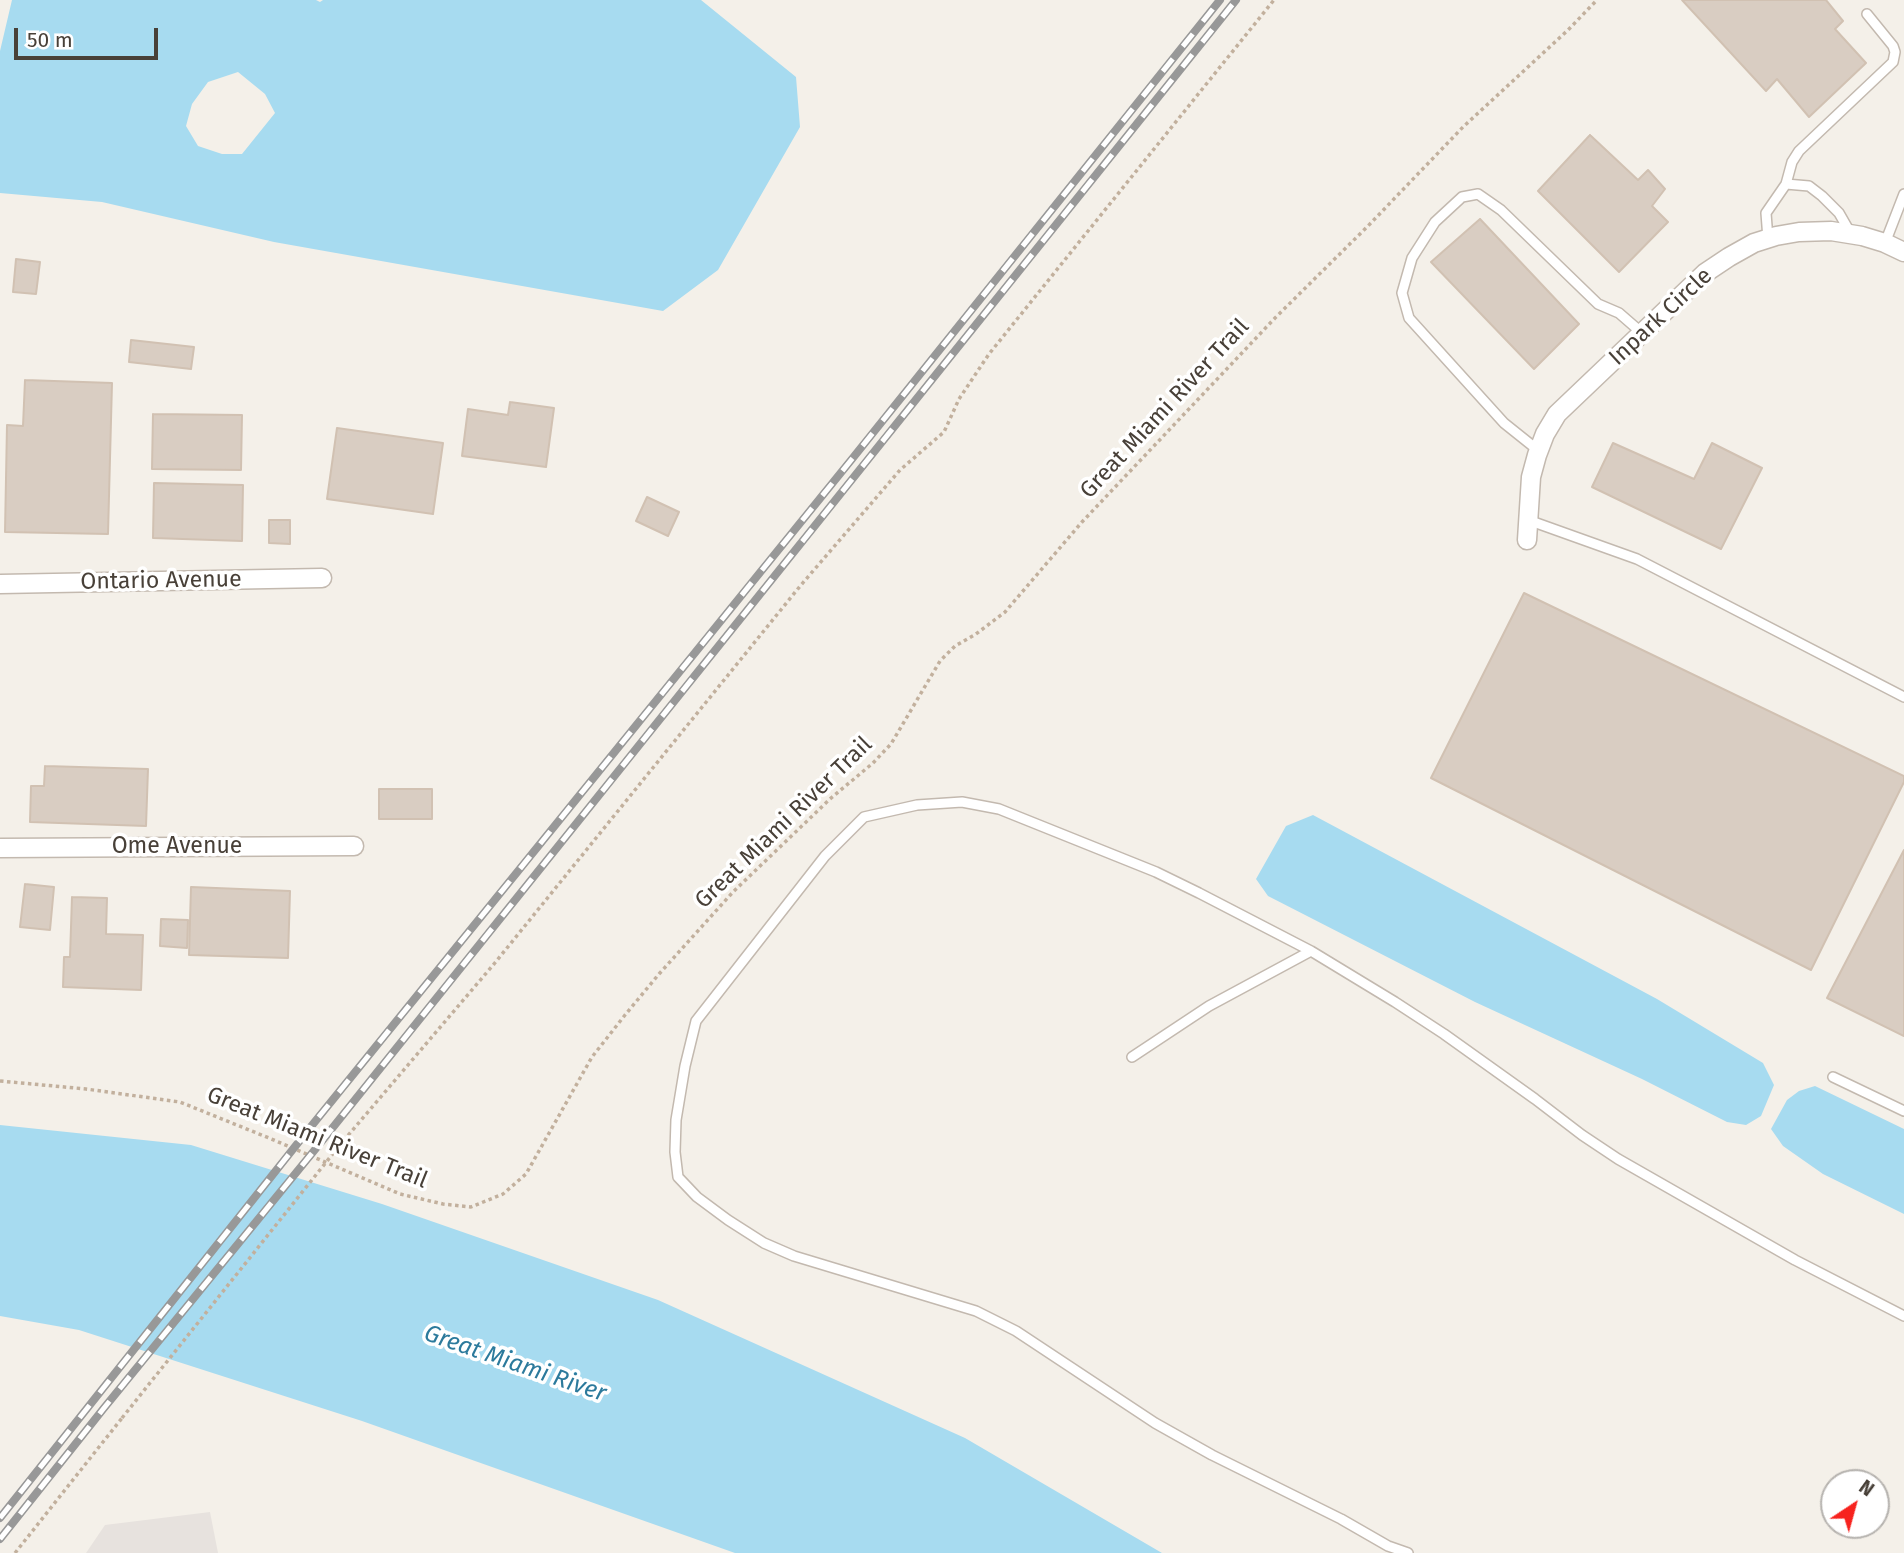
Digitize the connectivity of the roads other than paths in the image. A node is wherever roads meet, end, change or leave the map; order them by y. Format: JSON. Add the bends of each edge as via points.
{"nodes":[{"id":1,"x":1867,"y":14,"type":"dead end"},
{"id":2,"x":1786,"y":184,"type":"junction"},
{"id":3,"x":1904,"y":194,"type":"edge"},
{"id":4,"x":1851,"y":234,"type":"junction"},
{"id":5,"x":1768,"y":239,"type":"junction"},
{"id":6,"x":1885,"y":243,"type":"junction"},
{"id":7,"x":1904,"y":252,"type":"edge"},
{"id":8,"x":1642,"y":333,"type":"junction"},
{"id":9,"x":1539,"y":451,"type":"junction"},
{"id":10,"x":1528,"y":520,"type":"junction"},
{"id":11,"x":1527,"y":540,"type":"dead end"},
{"id":12,"x":322,"y":578,"type":"dead end"},
{"id":13,"x":0,"y":584,"type":"edge"},
{"id":14,"x":1904,"y":697,"type":"edge"},
{"id":15,"x":354,"y":846,"type":"dead end"},
{"id":16,"x":0,"y":848,"type":"edge"},
{"id":17,"x":1311,"y":951,"type":"junction"},
{"id":18,"x":1132,"y":1057,"type":"dead end"},
{"id":19,"x":1833,"y":1077,"type":"dead end"},
{"id":20,"x":1904,"y":1111,"type":"edge"},
{"id":21,"x":1904,"y":1317,"type":"edge"},
{"id":22,"x":1408,"y":1553,"type":"edge"}],
"edges":[{"from":1,"to":2,"type":"lane","via":[[1893,46],[1893,62],[1799,151]]},
{"from":2,"to":4,"type":"lane","via":[[1809,186],[1839,213]]},
{"from":2,"to":5,"type":"lane","via":[[1766,213]]},
{"from":3,"to":6,"type":"lane"},
{"from":4,"to":5,"type":"street","name":"Inpark Circle","via":[[1799,232]]},
{"from":4,"to":6,"type":"street","name":"Inpark Circle"},
{"from":5,"to":8,"type":"street","name":"Inpark Circle","via":[[1705,273]]},
{"from":6,"to":7,"type":"street","name":"Inpark Circle"},
{"from":8,"to":9,"type":"street","name":"Inpark Circle","via":[[1557,414]]},
{"from":8,"to":9,"type":"lane","via":[[1619,313],[1598,304],[1501,210],[1478,194],[1462,197],[1435,222],[1412,258],[1402,293],[1409,318],[1504,423]]},
{"from":9,"to":10,"type":"street","name":"Inpark Circle","via":[[1531,477]]},
{"from":10,"to":11,"type":"street","name":"Inpark Circle"},
{"from":10,"to":14,"type":"lane","via":[[1637,559]]},
{"from":12,"to":13,"type":"street","name":"Ontario Avenue"},
{"from":15,"to":16,"type":"street","name":"Ome Avenue"},
{"from":17,"to":18,"type":"lane","via":[[1209,1006]]},
{"from":17,"to":21,"type":"lane","via":[[1444,1034],[1618,1159]]},
{"from":17,"to":22,"type":"lane","via":[[1156,872],[999,809],[962,802],[917,805],[864,817],[825,856],[696,1021],[676,1120],[678,1177],[697,1197],[764,1242],[794,1256],[976,1311],[1016,1331],[1212,1455]]},
{"from":19,"to":20,"type":"lane"}]}
